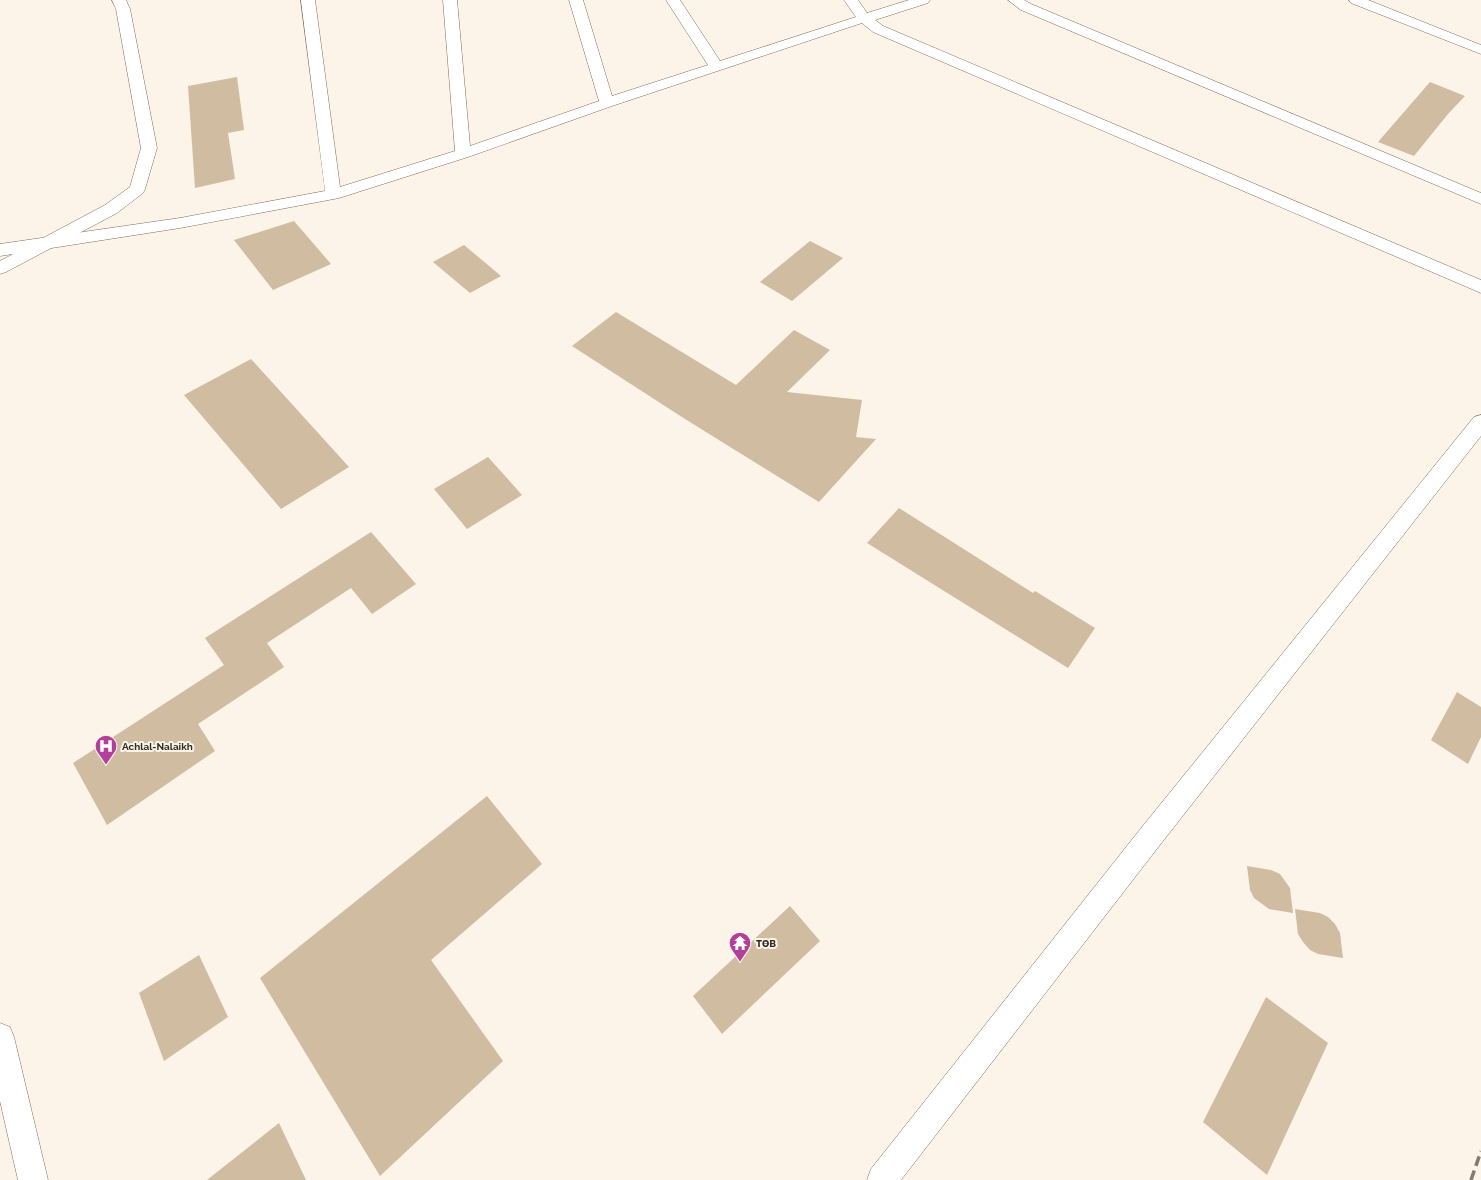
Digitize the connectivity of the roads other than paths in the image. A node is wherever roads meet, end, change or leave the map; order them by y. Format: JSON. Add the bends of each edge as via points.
{"nodes":[{"id":1,"x":119,"y":0,"type":"edge"},
{"id":2,"x":308,"y":0,"type":"edge"},
{"id":3,"x":450,"y":0,"type":"edge"},
{"id":4,"x":576,"y":0,"type":"edge"},
{"id":5,"x":673,"y":0,"type":"edge"},
{"id":6,"x":852,"y":0,"type":"edge"},
{"id":7,"x":923,"y":0,"type":"edge"},
{"id":8,"x":1014,"y":0,"type":"edge"},
{"id":9,"x":1356,"y":0,"type":"edge"},
{"id":10,"x":864,"y":18,"type":"junction"},
{"id":11,"x":1481,"y":50,"type":"edge"},
{"id":12,"x":717,"y":68,"type":"junction"},
{"id":13,"x":606,"y":103,"type":"junction"},
{"id":14,"x":463,"y":154,"type":"junction"},
{"id":15,"x":333,"y":194,"type":"junction"},
{"id":16,"x":1481,"y":199,"type":"edge"},
{"id":17,"x":46,"y":242,"type":"junction"},
{"id":18,"x":0,"y":250,"type":"edge"},
{"id":19,"x":0,"y":268,"type":"edge"},
{"id":20,"x":1481,"y":286,"type":"edge"},
{"id":21,"x":1481,"y":422,"type":"edge"},
{"id":22,"x":0,"y":1038,"type":"edge"},
{"id":23,"x":33,"y":1180,"type":"edge"},
{"id":24,"x":882,"y":1180,"type":"edge"}],
"edges":[{"from":1,"to":17,"type":"street","via":[[123,9],[149,148],[141,175],[136,190],[111,209]]},
{"from":2,"to":15,"type":"street"},
{"from":3,"to":14,"type":"street"},
{"from":4,"to":13,"type":"street"},
{"from":5,"to":12,"type":"street"},
{"from":6,"to":10,"type":"street"},
{"from":7,"to":10,"type":"street"},
{"from":8,"to":16,"type":"street"},
{"from":9,"to":11,"type":"street"},
{"from":10,"to":12,"type":"street"},
{"from":10,"to":20,"type":"street","via":[[878,29],[894,36]]},
{"from":12,"to":13,"type":"street"},
{"from":13,"to":14,"type":"street"},
{"from":14,"to":15,"type":"street"},
{"from":15,"to":17,"type":"street","via":[[180,224]]},
{"from":17,"to":18,"type":"street"},
{"from":17,"to":19,"type":"street"},
{"from":21,"to":24,"type":"street","via":[[1147,841]]},
{"from":22,"to":23,"type":"street"}]}
